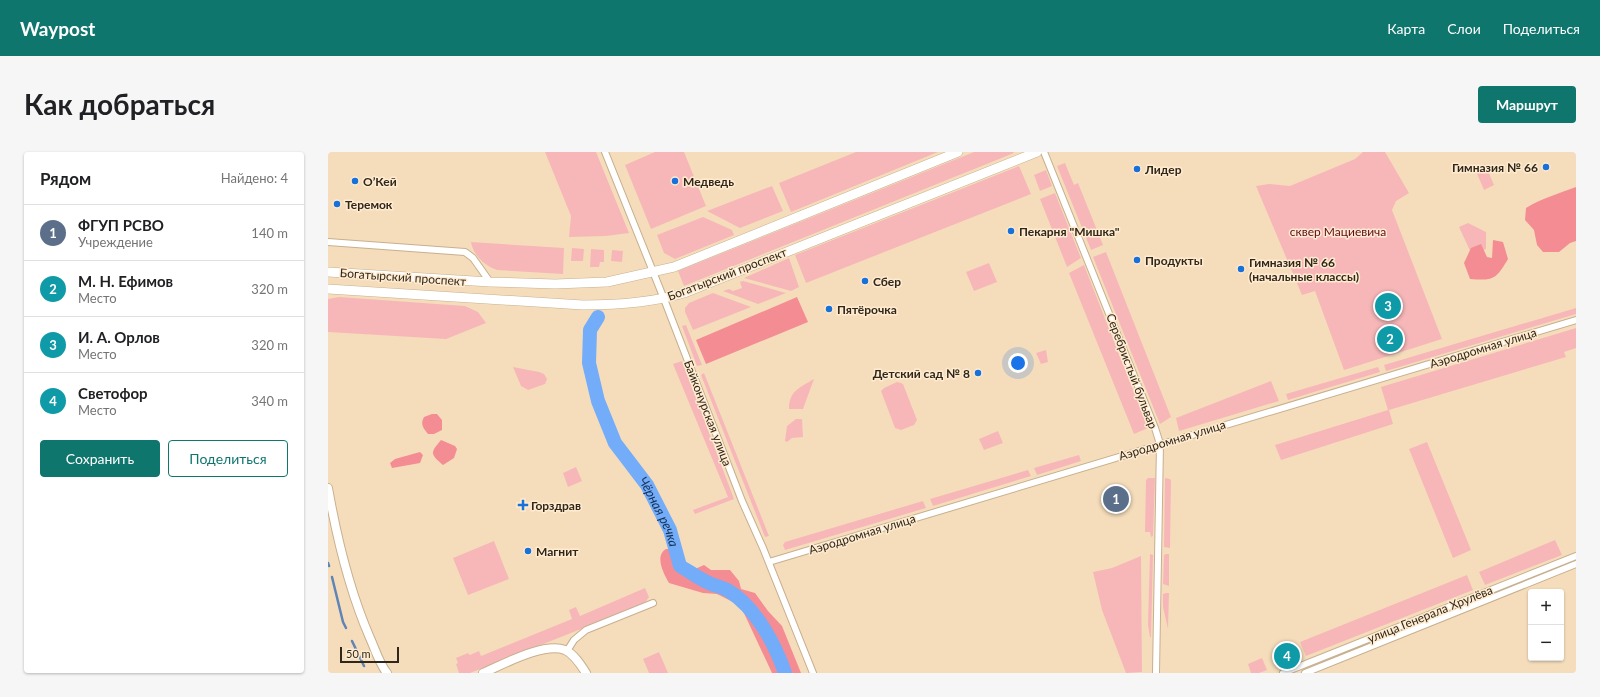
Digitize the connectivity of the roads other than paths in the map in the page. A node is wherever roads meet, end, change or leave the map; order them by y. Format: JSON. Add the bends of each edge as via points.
{"nodes":[{"id":1,"x":605,"y":152,"type":"edge"},
{"id":2,"x":958,"y":152,"type":"edge"},
{"id":3,"x":1037,"y":152,"type":"edge"},
{"id":4,"x":1044,"y":152,"type":"edge"},
{"id":5,"x":328,"y":242,"type":"edge"},
{"id":6,"x":328,"y":272,"type":"edge"},
{"id":7,"x":653,"y":273,"type":"junction"},
{"id":8,"x":490,"y":282,"type":"junction"},
{"id":9,"x":328,"y":289,"type":"edge"},
{"id":10,"x":664,"y":299,"type":"junction"},
{"id":11,"x":1576,"y":320,"type":"edge"},
{"id":12,"x":1160,"y":444,"type":"junction"},
{"id":13,"x":328,"y":488,"type":"edge"},
{"id":14,"x":1576,"y":556,"type":"edge"},
{"id":15,"x":769,"y":562,"type":"junction"},
{"id":16,"x":1576,"y":564,"type":"edge"},
{"id":17,"x":653,"y":603,"type":"dead end"},
{"id":18,"x":567,"y":651,"type":"junction"},
{"id":19,"x":387,"y":673,"type":"edge"},
{"id":20,"x":483,"y":673,"type":"edge"},
{"id":21,"x":586,"y":673,"type":"edge"},
{"id":22,"x":813,"y":673,"type":"edge"},
{"id":23,"x":1156,"y":673,"type":"edge"},
{"id":24,"x":1283,"y":673,"type":"edge"},
{"id":25,"x":1305,"y":673,"type":"edge"}],
"edges":[{"from":1,"to":7,"type":"street","name":"Байконурская улица"},
{"from":2,"to":7,"type":"main road","name":"Богатырский проспект","via":[[688,262]]},
{"from":3,"to":10,"type":"main road","name":"Богатырский проспект"},
{"from":4,"to":12,"type":"street","name":"Серебристый бульвар"},
{"from":5,"to":8,"type":"street","via":[[465,252],[473,258]]},
{"from":6,"to":8,"type":"main road","name":"Богатырский проспект"},
{"from":7,"to":8,"type":"main road","name":"Богатырский проспект","via":[[581,284]]},
{"from":7,"to":10,"type":"street","name":"Байконурская улица"},
{"from":9,"to":10,"type":"main road","name":"Богатырский проспект","via":[[583,305],[611,305]]},
{"from":10,"to":15,"type":"street","name":"Байконурская улица","via":[[742,502]]},
{"from":11,"to":12,"type":"street","name":"Аэродромная улица"},
{"from":12,"to":15,"type":"street","name":"Аэродромная улица"},
{"from":12,"to":23,"type":"street","name":"Серебристый бульвар"},
{"from":13,"to":19,"type":"street","via":[[344,567],[354,599]]},
{"from":14,"to":24,"type":"street","name":"улица Генерала Хрулёва"},
{"from":15,"to":22,"type":"street","name":"Байконурская улица"},
{"from":16,"to":25,"type":"street","name":"улица Генерала Хрулёва"},
{"from":17,"to":18,"type":"street","via":[[586,630],[574,640]]},
{"from":18,"to":20,"type":"street","via":[[555,647],[542,649]]},
{"from":18,"to":21,"type":"street"}]}
